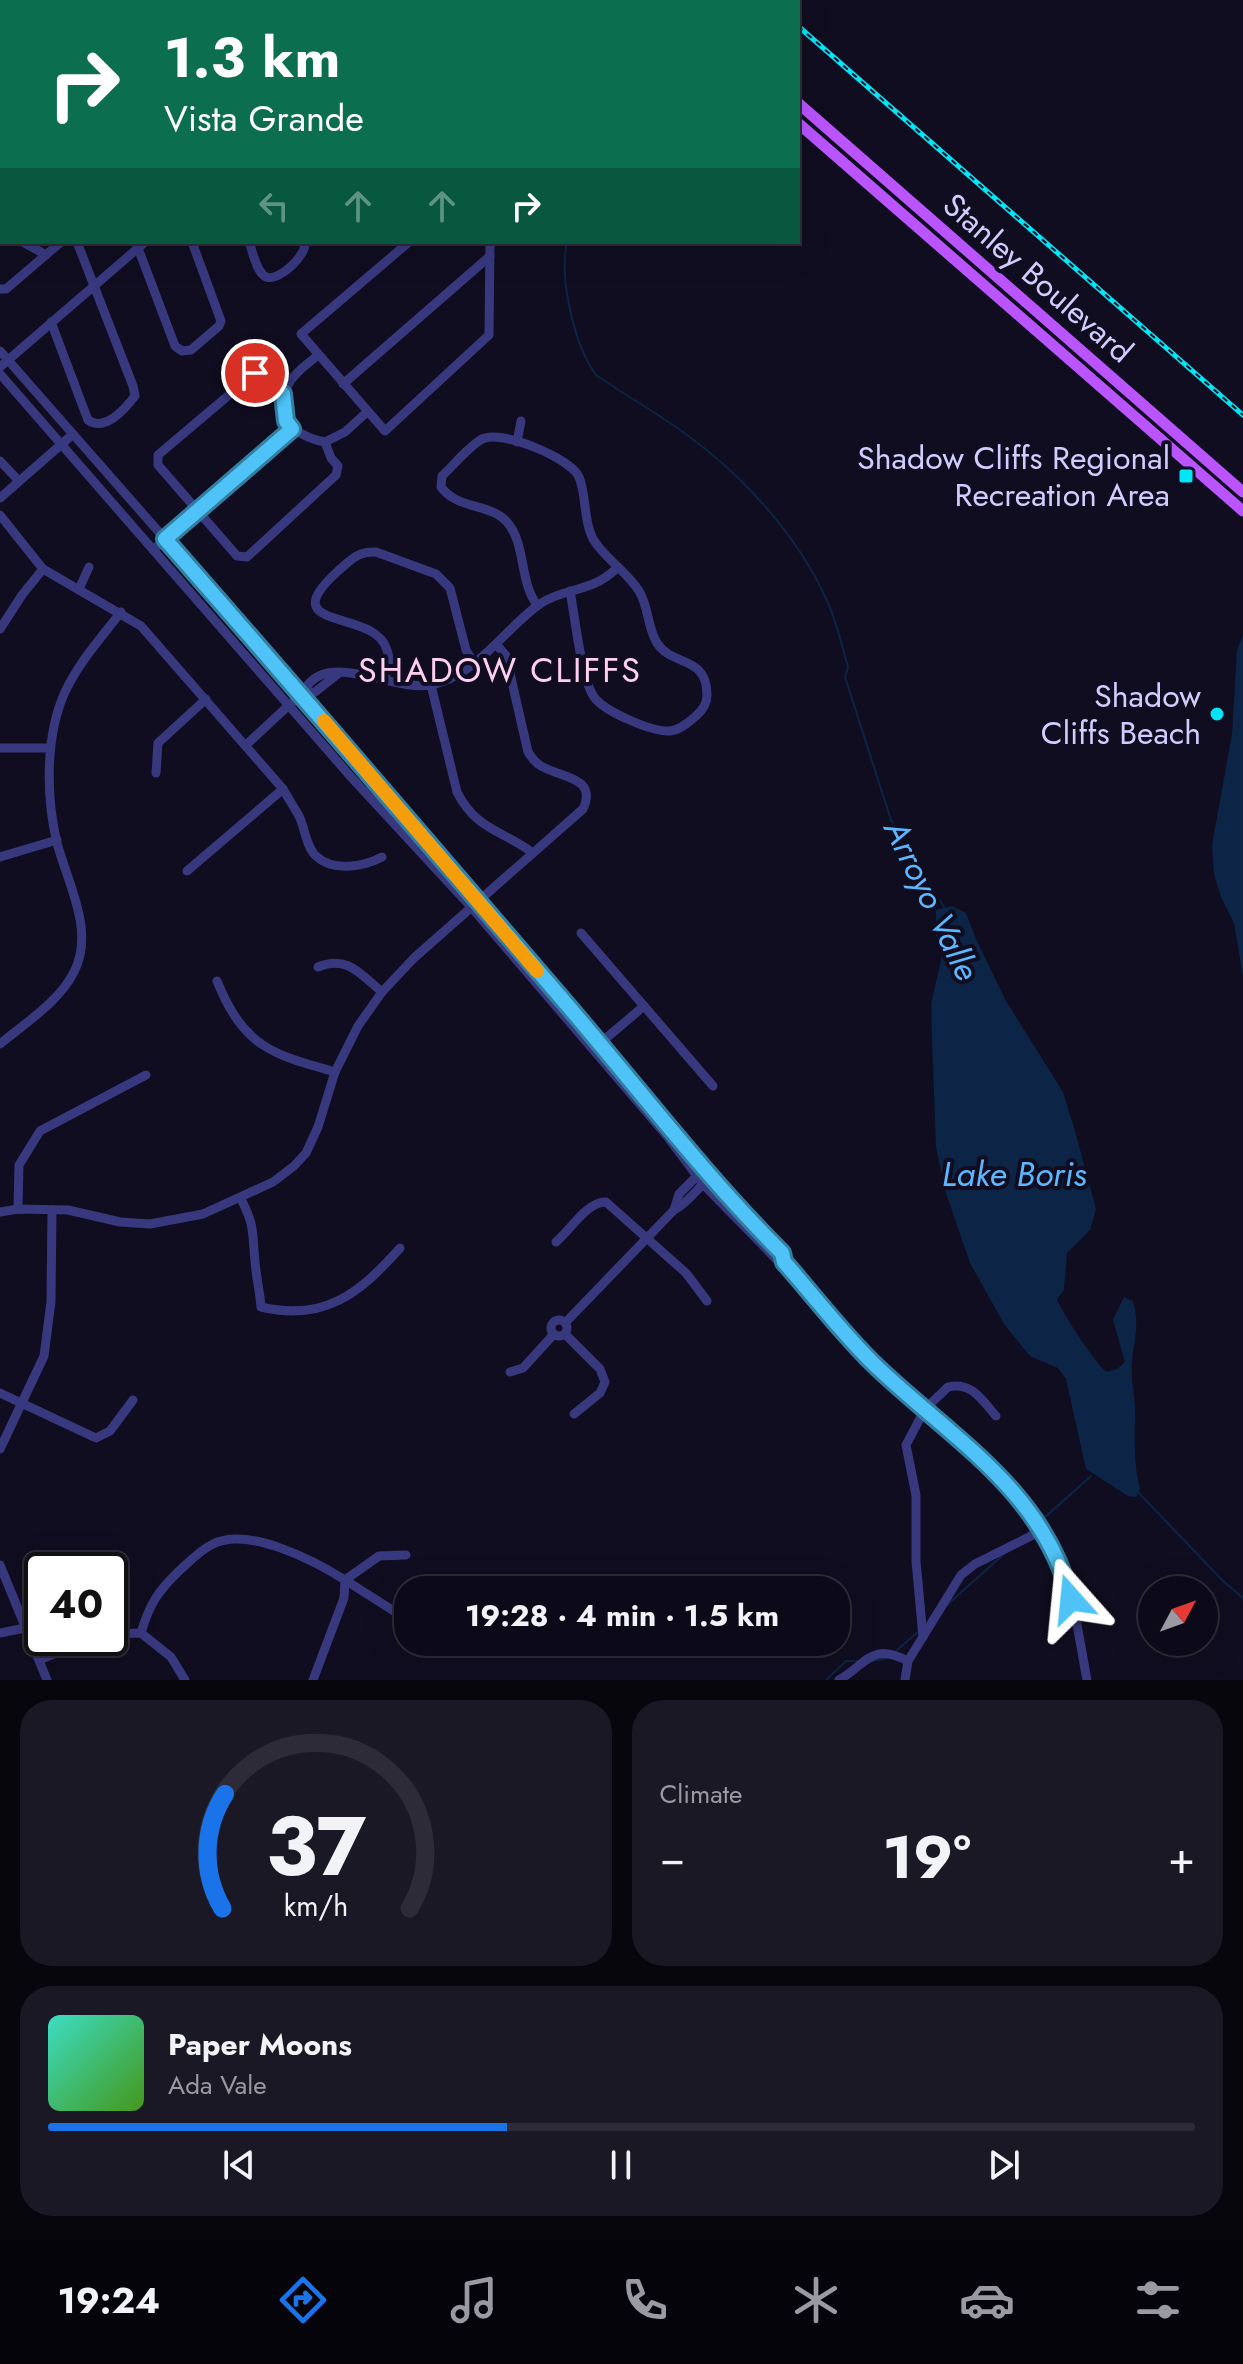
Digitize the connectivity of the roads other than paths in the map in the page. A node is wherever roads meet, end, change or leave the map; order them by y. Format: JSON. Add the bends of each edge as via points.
{"nodes":[{"id":1,"x":800,"y":105,"type":"edge"},
{"id":2,"x":800,"y":125,"type":"edge"},
{"id":3,"x":27,"y":244,"type":"edge"},
{"id":4,"x":59,"y":244,"type":"edge"},
{"id":5,"x":78,"y":244,"type":"edge"},
{"id":6,"x":193,"y":244,"type":"edge"},
{"id":7,"x":250,"y":244,"type":"edge"},
{"id":8,"x":305,"y":244,"type":"edge"},
{"id":9,"x":407,"y":244,"type":"edge"},
{"id":10,"x":490,"y":244,"type":"edge"},
{"id":11,"x":141,"y":245,"type":"edge"},
{"id":12,"x":46,"y":255,"type":"junction"},
{"id":13,"x":490,"y":256,"type":"junction"},
{"id":14,"x":94,"y":285,"type":"junction"},
{"id":15,"x":0,"y":289,"type":"edge"},
{"id":16,"x":51,"y":322,"type":"junction"},
{"id":17,"x":0,"y":351,"type":"edge"},
{"id":18,"x":318,"y":355,"type":"junction"},
{"id":19,"x":4,"y":363,"type":"edge"},
{"id":20,"x":0,"y":374,"type":"edge"},
{"id":21,"x":343,"y":384,"type":"junction"},
{"id":22,"x":283,"y":394,"type":"junction"},
{"id":23,"x":1143,"y":405,"type":"junction"},
{"id":24,"x":367,"y":412,"type":"junction"},
{"id":25,"x":1134,"y":416,"type":"junction"},
{"id":26,"x":521,"y":421,"type":"dead end"},
{"id":27,"x":292,"y":429,"type":"junction"},
{"id":28,"x":72,"y":435,"type":"junction"},
{"id":29,"x":325,"y":442,"type":"junction"},
{"id":30,"x":517,"y":442,"type":"junction"},
{"id":31,"x":60,"y":445,"type":"junction"},
{"id":32,"x":0,"y":461,"type":"edge"},
{"id":33,"x":19,"y":481,"type":"junction"},
{"id":34,"x":1243,"y":492,"type":"edge"},
{"id":35,"x":0,"y":498,"type":"edge"},
{"id":36,"x":197,"y":510,"type":"junction"},
{"id":37,"x":1243,"y":511,"type":"edge"},
{"id":38,"x":0,"y":515,"type":"edge"},
{"id":39,"x":165,"y":539,"type":"junction"},
{"id":40,"x":153,"y":550,"type":"junction"},
{"id":41,"x":89,"y":567,"type":"dead end"},
{"id":42,"x":618,"y":567,"type":"junction"},
{"id":43,"x":43,"y":569,"type":"junction"},
{"id":44,"x":79,"y":589,"type":"junction"},
{"id":45,"x":570,"y":591,"type":"junction"},
{"id":46,"x":537,"y":605,"type":"junction"},
{"id":47,"x":121,"y":612,"type":"junction"},
{"id":48,"x":0,"y":629,"type":"edge"},
{"id":49,"x":496,"y":644,"type":"junction"},
{"id":50,"x":474,"y":663,"type":"junction"},
{"id":51,"x":384,"y":681,"type":"junction"},
{"id":52,"x":431,"y":685,"type":"junction"},
{"id":53,"x":302,"y":695,"type":"junction"},
{"id":54,"x":206,"y":699,"type":"junction"},
{"id":55,"x":289,"y":705,"type":"junction"},
{"id":56,"x":246,"y":745,"type":"junction"},
{"id":57,"x":0,"y":748,"type":"edge"},
{"id":58,"x":50,"y":748,"type":"junction"},
{"id":59,"x":156,"y":773,"type":"dead end"},
{"id":60,"x":283,"y":789,"type":"junction"},
{"id":61,"x":57,"y":840,"type":"junction"},
{"id":62,"x":533,"y":853,"type":"junction"},
{"id":63,"x":0,"y":857,"type":"edge"},
{"id":64,"x":382,"y":857,"type":"dead end"},
{"id":65,"x":187,"y":871,"type":"dead end"},
{"id":66,"x":475,"y":905,"type":"junction"},
{"id":67,"x":581,"y":933,"type":"dead end"},
{"id":68,"x":318,"y":967,"type":"dead end"},
{"id":69,"x":217,"y":981,"type":"dead end"},
{"id":70,"x":382,"y":992,"type":"junction"},
{"id":71,"x":644,"y":1006,"type":"junction"},
{"id":72,"x":0,"y":1044,"type":"edge"},
{"id":73,"x":596,"y":1046,"type":"junction"},
{"id":74,"x":335,"y":1072,"type":"junction"},
{"id":75,"x":146,"y":1075,"type":"dead end"},
{"id":76,"x":713,"y":1086,"type":"dead end"},
{"id":77,"x":701,"y":1177,"type":"junction"},
{"id":78,"x":241,"y":1199,"type":"junction"},
{"id":79,"x":18,"y":1209,"type":"junction"},
{"id":80,"x":52,"y":1210,"type":"junction"},
{"id":81,"x":0,"y":1212,"type":"edge"},
{"id":82,"x":648,"y":1238,"type":"junction"},
{"id":83,"x":556,"y":1242,"type":"dead end"},
{"id":84,"x":400,"y":1248,"type":"dead end"},
{"id":85,"x":383,"y":1267,"type":"junction"},
{"id":86,"x":392,"y":1276,"type":"dead end"},
{"id":87,"x":707,"y":1301,"type":"dead end"},
{"id":88,"x":561,"y":1330,"type":"junction"},
{"id":89,"x":510,"y":1372,"type":"dead end"},
{"id":90,"x":0,"y":1393,"type":"edge"},
{"id":91,"x":133,"y":1400,"type":"dead end"},
{"id":92,"x":23,"y":1404,"type":"junction"},
{"id":93,"x":925,"y":1409,"type":"junction"},
{"id":94,"x":574,"y":1414,"type":"dead end"},
{"id":95,"x":996,"y":1416,"type":"dead end"},
{"id":96,"x":0,"y":1449,"type":"edge"},
{"id":97,"x":1043,"y":1530,"type":"junction"},
{"id":98,"x":406,"y":1555,"type":"dead end"},
{"id":99,"x":0,"y":1565,"type":"edge"},
{"id":100,"x":345,"y":1580,"type":"junction"},
{"id":101,"x":394,"y":1611,"type":"edge"},
{"id":102,"x":24,"y":1625,"type":"edge"},
{"id":103,"x":24,"y":1628,"type":"edge"},
{"id":104,"x":0,"y":1633,"type":"edge"},
{"id":105,"x":128,"y":1633,"type":"edge"},
{"id":106,"x":141,"y":1633,"type":"junction"},
{"id":107,"x":923,"y":1637,"type":"junction"},
{"id":108,"x":37,"y":1656,"type":"edge"},
{"id":109,"x":49,"y":1656,"type":"edge"},
{"id":110,"x":39,"y":1660,"type":"junction"},
{"id":111,"x":908,"y":1661,"type":"junction"},
{"id":112,"x":47,"y":1680,"type":"edge"},
{"id":113,"x":185,"y":1680,"type":"edge"},
{"id":114,"x":313,"y":1680,"type":"edge"},
{"id":115,"x":839,"y":1680,"type":"edge"},
{"id":116,"x":905,"y":1680,"type":"edge"},
{"id":117,"x":1087,"y":1680,"type":"edge"}],
"edges":[{"from":1,"to":23,"type":"main road","name":"Stanley Boulevard"},
{"from":2,"to":25,"type":"main road","name":"Stanley Boulevard"},
{"from":3,"to":12,"type":"street"},
{"from":4,"to":12,"type":"street"},
{"from":5,"to":14,"type":"street"},
{"from":6,"to":11,"type":"street","via":[[221,321],[191,350],[182,351],[175,346]]},
{"from":7,"to":8,"type":"street","via":[[260,272],[276,278],[303,255]]},
{"from":9,"to":18,"type":"street","via":[[301,334]]},
{"from":10,"to":13,"type":"street"},
{"from":11,"to":14,"type":"street"},
{"from":12,"to":15,"type":"street"},
{"from":13,"to":21,"type":"street"},
{"from":13,"to":24,"type":"street","via":[[489,335],[385,431]]},
{"from":14,"to":16,"type":"street"},
{"from":14,"to":16,"type":"street","via":[[135,396],[104,425],[88,420]]},
{"from":16,"to":19,"type":"street"},
{"from":17,"to":19,"type":"street"},
{"from":18,"to":21,"type":"street"},
{"from":18,"to":22,"type":"street"},
{"from":19,"to":28,"type":"street"},
{"from":20,"to":31,"type":"street"},
{"from":21,"to":24,"type":"street"},
{"from":22,"to":27,"type":"street"},
{"from":22,"to":36,"type":"street","via":[[268,388],[255,373],[158,455],[158,465]]},
{"from":23,"to":25,"type":"main road"},
{"from":23,"to":34,"type":"main road","name":"Stanley Boulevard"},
{"from":24,"to":29,"type":"street"},
{"from":25,"to":37,"type":"main road","name":"Stanley Boulevard"},
{"from":26,"to":30,"type":"street"},
{"from":27,"to":29,"type":"street"},
{"from":27,"to":36,"type":"street"},
{"from":28,"to":31,"type":"street"},
{"from":28,"to":39,"type":"street"},
{"from":29,"to":36,"type":"street","via":[[338,466],[336,475],[247,557],[237,556]]},
{"from":30,"to":42,"type":"street","via":[[566,461],[579,475],[593,540]]},
{"from":30,"to":46,"type":"street","via":[[483,439],[442,476],[441,487],[449,497],[506,521]]},
{"from":31,"to":33,"type":"street"},
{"from":31,"to":40,"type":"street"},
{"from":32,"to":33,"type":"street"},
{"from":33,"to":35,"type":"street"},
{"from":36,"to":39,"type":"street"},
{"from":38,"to":43,"type":"street"},
{"from":39,"to":40,"type":"street"},
{"from":39,"to":53,"type":"street"},
{"from":40,"to":55,"type":"street"},
{"from":41,"to":44,"type":"street"},
{"from":42,"to":45,"type":"street","via":[[594,584]]},
{"from":42,"to":45,"type":"street","via":[[643,597],[657,643],[700,670],[707,700],[703,710],[680,728],[657,729],[626,718],[594,697]]},
{"from":43,"to":44,"type":"street"},
{"from":43,"to":48,"type":"street"},
{"from":44,"to":47,"type":"street"},
{"from":45,"to":46,"type":"street"},
{"from":46,"to":49,"type":"street"},
{"from":47,"to":54,"type":"street","via":[[141,626]]},
{"from":47,"to":58,"type":"street","via":[[82,661],[64,694]]},
{"from":49,"to":50,"type":"street"},
{"from":49,"to":62,"type":"street","via":[[506,656],[528,752],[536,763],[581,783],[587,792],[583,809]]},
{"from":50,"to":51,"type":"street","via":[[444,580],[368,551],[320,588],[315,604],[321,613],[380,637],[389,663]]},
{"from":50,"to":52,"type":"street"},
{"from":51,"to":52,"type":"street"},
{"from":51,"to":53,"type":"street","via":[[339,673],[315,692]]},
{"from":52,"to":62,"type":"street","via":[[464,807],[473,818]]},
{"from":53,"to":55,"type":"street"},
{"from":53,"to":66,"type":"street"},
{"from":54,"to":56,"type":"street"},
{"from":54,"to":59,"type":"street","via":[[158,743]]},
{"from":55,"to":56,"type":"street"},
{"from":55,"to":66,"type":"street"},
{"from":56,"to":60,"type":"street"},
{"from":57,"to":58,"type":"street"},
{"from":58,"to":61,"type":"street"},
{"from":60,"to":64,"type":"street","via":[[315,856],[347,866]]},
{"from":60,"to":65,"type":"street"},
{"from":61,"to":63,"type":"street"},
{"from":61,"to":72,"type":"street","via":[[83,929],[82,950],[62,992]]},
{"from":62,"to":66,"type":"street"},
{"from":66,"to":70,"type":"street"},
{"from":66,"to":73,"type":"street"},
{"from":67,"to":71,"type":"street"},
{"from":68,"to":70,"type":"street","via":[[345,963]]},
{"from":69,"to":74,"type":"street","via":[[249,1037],[268,1050]]},
{"from":70,"to":74,"type":"street"},
{"from":71,"to":73,"type":"street"},
{"from":71,"to":76,"type":"street"},
{"from":73,"to":77,"type":"street","via":[[677,1134]]},
{"from":74,"to":78,"type":"street","via":[[306,1153],[273,1182]]},
{"from":75,"to":79,"type":"street","via":[[40,1131],[19,1165]]},
{"from":77,"to":82,"type":"street","via":[[681,1207]]},
{"from":77,"to":93,"type":"street","via":[[782,1253],[784,1262],[875,1365]]},
{"from":78,"to":80,"type":"street","via":[[203,1214],[150,1224]]},
{"from":78,"to":85,"type":"street","via":[[255,1232],[261,1307],[318,1309],[342,1300]]},
{"from":79,"to":80,"type":"street"},
{"from":79,"to":81,"type":"street"},
{"from":80,"to":92,"type":"street","via":[[49,1332]]},
{"from":82,"to":83,"type":"street","via":[[613,1205],[600,1201]]},
{"from":82,"to":87,"type":"street"},
{"from":82,"to":88,"type":"street"},
{"from":84,"to":85,"type":"street"},
{"from":85,"to":86,"type":"street"},
{"from":88,"to":89,"type":"street","via":[[523,1368]]},
{"from":88,"to":94,"type":"street","via":[[600,1369],[605,1382],[600,1393]]},
{"from":90,"to":92,"type":"street"},
{"from":91,"to":92,"type":"street","via":[[110,1431],[96,1438]]},
{"from":92,"to":96,"type":"street"},
{"from":93,"to":95,"type":"street","via":[[948,1387],[965,1386]]},
{"from":93,"to":97,"type":"street","via":[[1005,1479]]},
{"from":93,"to":107,"type":"street","via":[[906,1445],[916,1495]]},
{"from":97,"to":107,"type":"street","via":[[961,1575]]},
{"from":97,"to":117,"type":"street","via":[[1067,1584]]},
{"from":98,"to":100,"type":"street","via":[[379,1556]]},
{"from":99,"to":102,"type":"street"},
{"from":100,"to":101,"type":"street"},
{"from":100,"to":106,"type":"street","via":[[259,1541],[214,1543],[161,1589]]},
{"from":100,"to":114,"type":"street","via":[[344,1598]]},
{"from":103,"to":104,"type":"street"},
{"from":105,"to":106,"type":"street"},
{"from":106,"to":113,"type":"street","via":[[163,1648]]},
{"from":107,"to":111,"type":"street"},
{"from":108,"to":110,"type":"street"},
{"from":109,"to":110,"type":"street"},
{"from":110,"to":112,"type":"street"},
{"from":111,"to":115,"type":"street","via":[[877,1653]]},
{"from":111,"to":116,"type":"street"}]}
